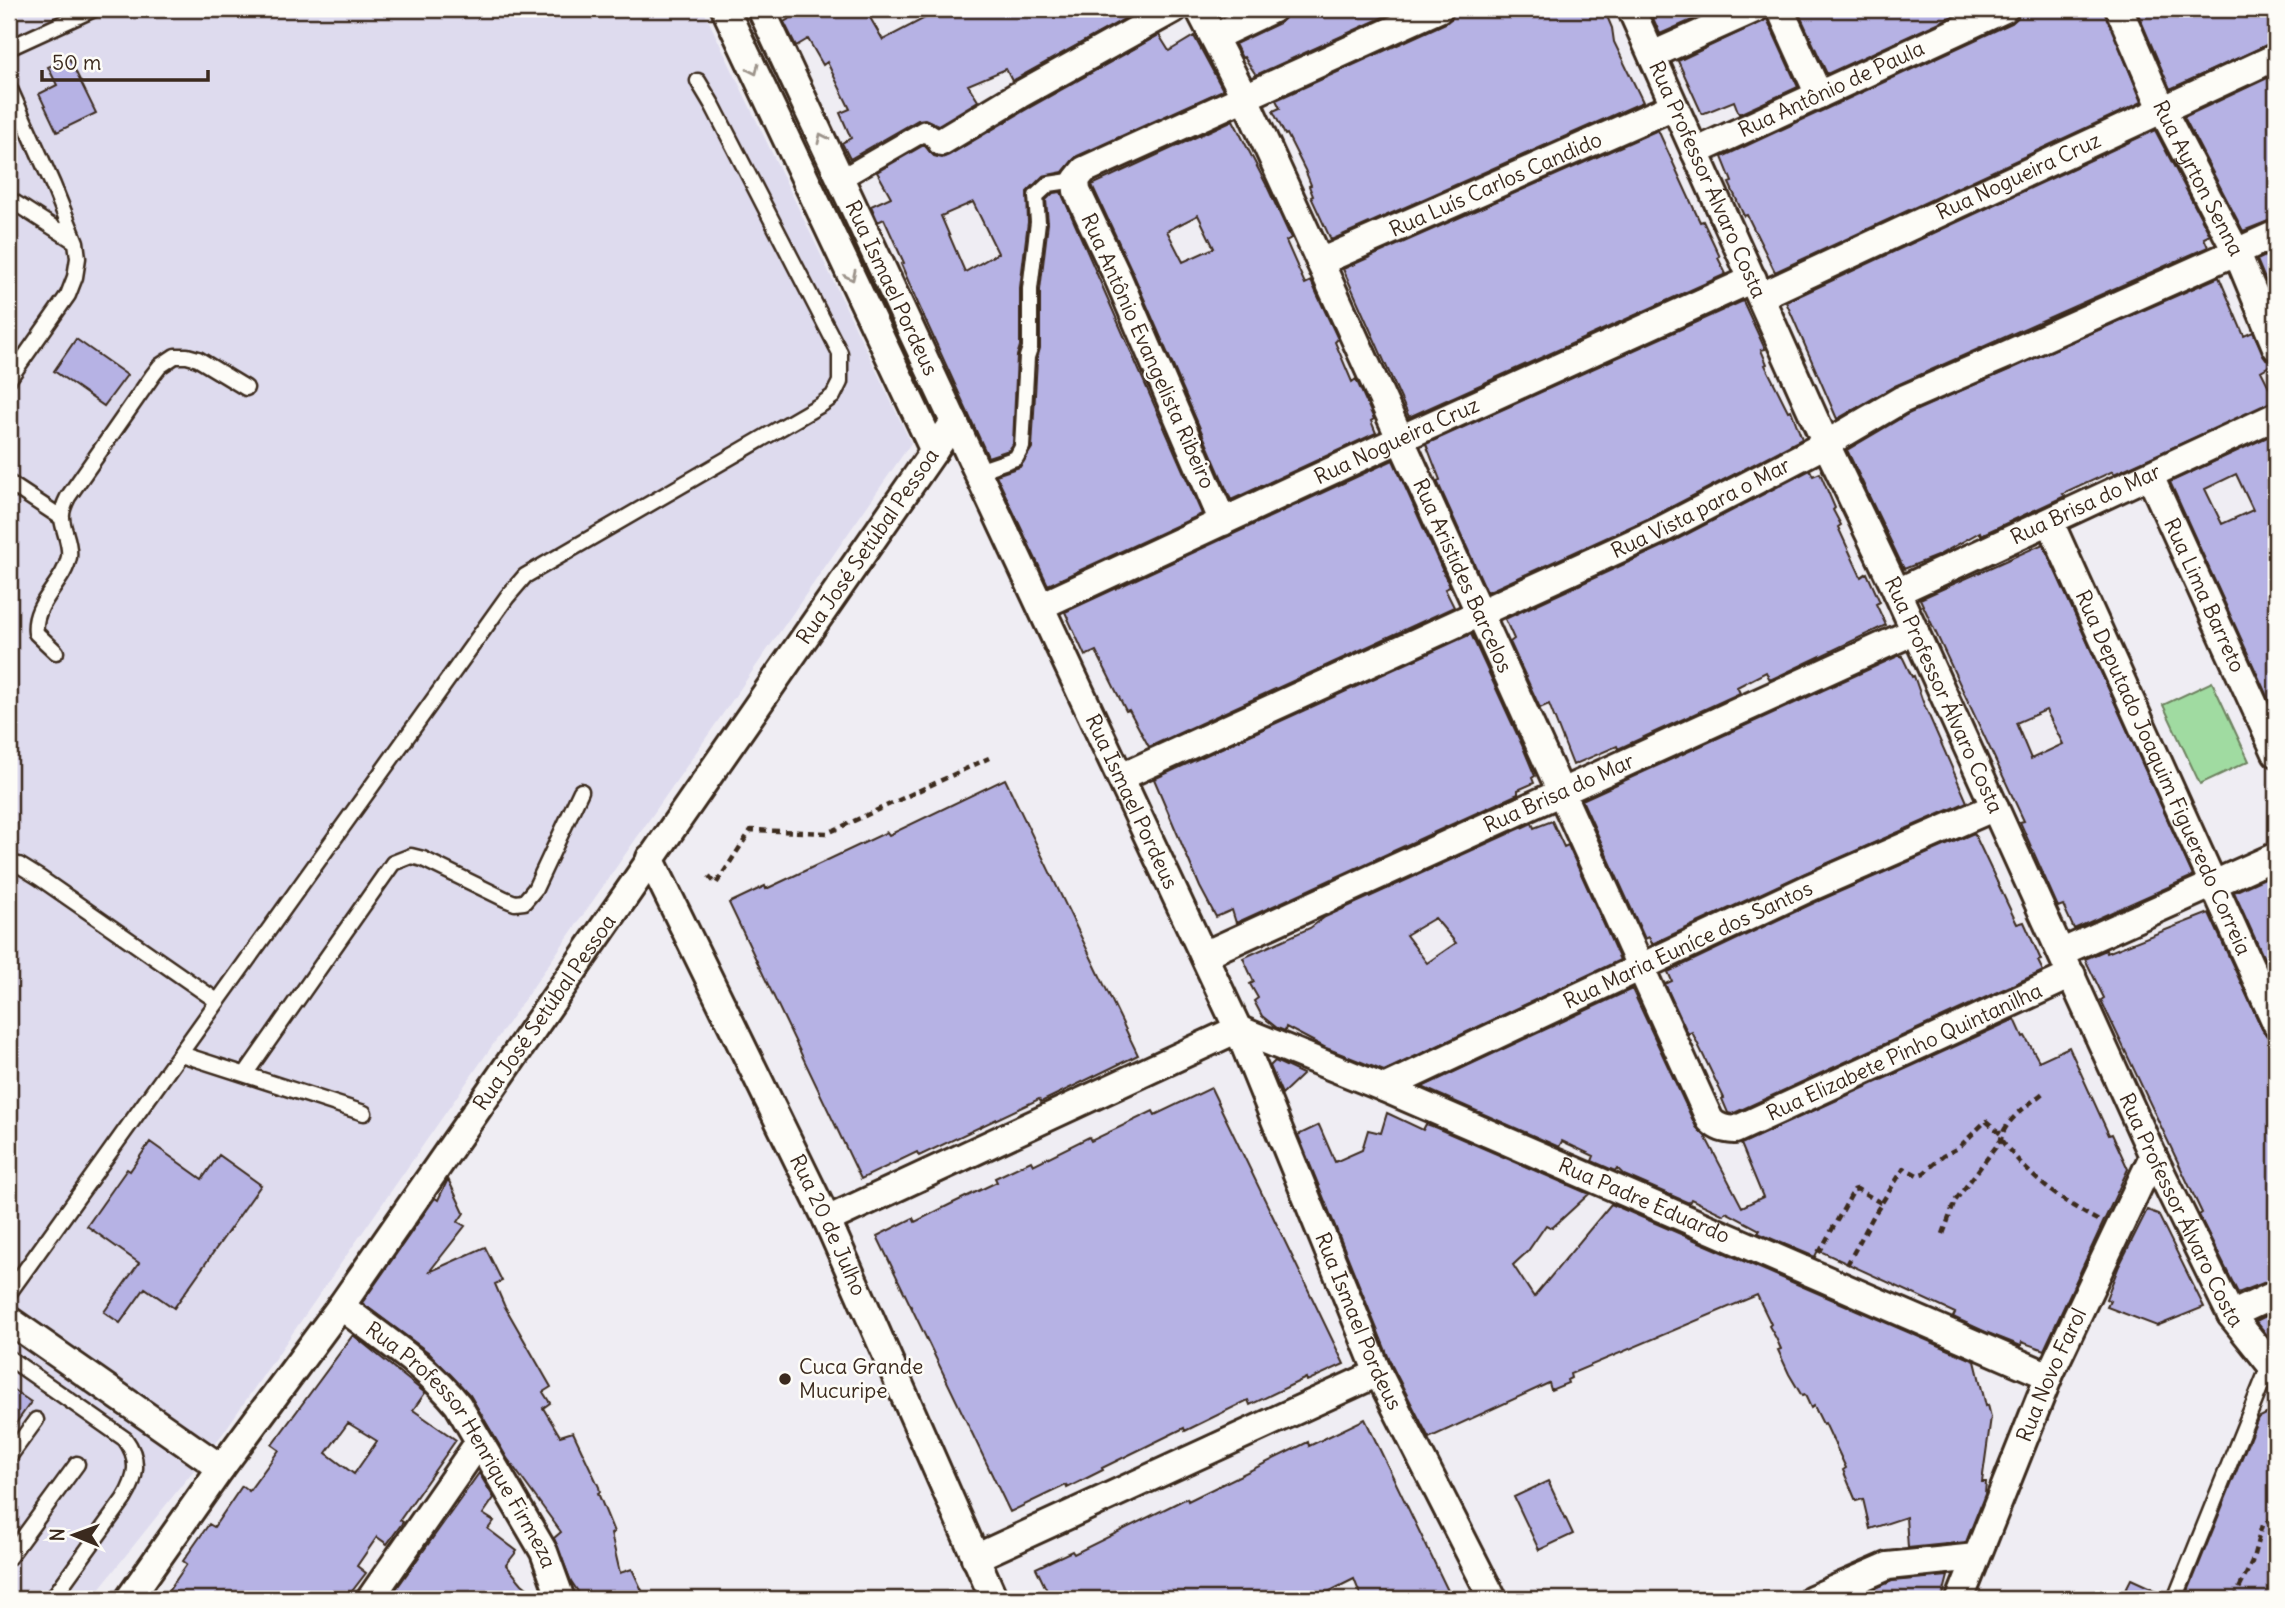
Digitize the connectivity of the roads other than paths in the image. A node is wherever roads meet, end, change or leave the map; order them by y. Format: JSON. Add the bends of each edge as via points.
{"nodes":[{"id":1,"x":94,"y":9,"type":"edge"},
{"id":2,"x":725,"y":9,"type":"edge"},
{"id":3,"x":761,"y":9,"type":"edge"},
{"id":4,"x":1174,"y":9,"type":"edge"},
{"id":5,"x":1199,"y":9,"type":"edge"},
{"id":6,"x":1273,"y":9,"type":"edge"},
{"id":7,"x":1439,"y":9,"type":"edge"},
{"id":8,"x":1631,"y":9,"type":"edge"},
{"id":9,"x":1755,"y":9,"type":"edge"},
{"id":10,"x":1780,"y":9,"type":"edge"},
{"id":11,"x":2005,"y":9,"type":"edge"},
{"id":12,"x":2119,"y":9,"type":"edge"},
{"id":13,"x":1214,"y":37,"type":"junction"},
{"id":14,"x":9,"y":48,"type":"edge"},
{"id":15,"x":1652,"y":55,"type":"junction"},
{"id":16,"x":2276,"y":57,"type":"edge"},
{"id":17,"x":698,"y":81,"type":"dead end"},
{"id":18,"x":9,"y":87,"type":"edge"},
{"id":19,"x":1819,"y":94,"type":"junction"},
{"id":20,"x":1244,"y":96,"type":"junction"},
{"id":21,"x":1674,"y":106,"type":"junction"},
{"id":22,"x":2163,"y":111,"type":"junction"},
{"id":23,"x":941,"y":142,"type":"joint"},
{"id":24,"x":1695,"y":152,"type":"junction"},
{"id":25,"x":841,"y":179,"type":"junction"},
{"id":26,"x":1076,"y":180,"type":"junction"},
{"id":27,"x":9,"y":199,"type":"edge"},
{"id":28,"x":2276,"y":234,"type":"edge"},
{"id":29,"x":76,"y":242,"type":"junction"},
{"id":30,"x":2236,"y":253,"type":"junction"},
{"id":31,"x":1320,"y":262,"type":"junction"},
{"id":32,"x":1757,"y":287,"type":"junction"},
{"id":33,"x":2276,"y":348,"type":"edge"},
{"id":34,"x":9,"y":379,"type":"edge"},
{"id":35,"x":246,"y":388,"type":"dead end"},
{"id":36,"x":2276,"y":416,"type":"edge"},
{"id":37,"x":954,"y":422,"type":"junction"},
{"id":38,"x":1400,"y":439,"type":"junction"},
{"id":39,"x":1826,"y":444,"type":"junction"},
{"id":40,"x":934,"y":451,"type":"junction"},
{"id":41,"x":978,"y":471,"type":"junction"},
{"id":42,"x":2150,"y":476,"type":"junction"},
{"id":43,"x":9,"y":483,"type":"edge"},
{"id":44,"x":62,"y":518,"type":"junction"},
{"id":45,"x":1223,"y":522,"type":"junction"},
{"id":46,"x":2050,"y":522,"type":"junction"},
{"id":47,"x":1897,"y":592,"type":"junction"},
{"id":48,"x":1041,"y":606,"type":"junction"},
{"id":49,"x":1479,"y":614,"type":"junction"},
{"id":50,"x":1914,"y":631,"type":"junction"},
{"id":51,"x":56,"y":652,"type":"dead end"},
{"id":52,"x":2276,"y":753,"type":"edge"},
{"id":53,"x":1121,"y":777,"type":"junction"},
{"id":54,"x":581,"y":791,"type":"dead end"},
{"id":55,"x":1560,"y":792,"type":"junction"},
{"id":56,"x":1995,"y":807,"type":"junction"},
{"id":57,"x":2276,"y":856,"type":"edge"},
{"id":58,"x":650,"y":858,"type":"junction"},
{"id":59,"x":9,"y":863,"type":"edge"},
{"id":60,"x":2213,"y":884,"type":"junction"},
{"id":61,"x":1203,"y":955,"type":"junction"},
{"id":62,"x":2067,"y":963,"type":"junction"},
{"id":63,"x":1642,"y":965,"type":"junction"},
{"id":64,"x":217,"y":1001,"type":"junction"},
{"id":65,"x":2276,"y":1023,"type":"edge"},
{"id":66,"x":1238,"y":1029,"type":"junction"},
{"id":67,"x":181,"y":1054,"type":"junction"},
{"id":68,"x":246,"y":1073,"type":"junction"},
{"id":69,"x":1384,"y":1088,"type":"junction"},
{"id":70,"x":364,"y":1114,"type":"dead end"},
{"id":71,"x":1735,"y":1130,"type":"joint"},
{"id":72,"x":2153,"y":1156,"type":"junction"},
{"id":73,"x":827,"y":1220,"type":"junction"},
{"id":74,"x":9,"y":1293,"type":"edge"},
{"id":75,"x":2276,"y":1294,"type":"edge"},
{"id":76,"x":341,"y":1306,"type":"junction"},
{"id":77,"x":2231,"y":1315,"type":"junction"},
{"id":78,"x":9,"y":1320,"type":"edge"},
{"id":79,"x":9,"y":1358,"type":"edge"},
{"id":80,"x":2273,"y":1367,"type":"edge"},
{"id":81,"x":1378,"y":1373,"type":"junction"},
{"id":82,"x":2049,"y":1376,"type":"junction"},
{"id":83,"x":36,"y":1420,"type":"dead end"},
{"id":84,"x":480,"y":1442,"type":"junction"},
{"id":85,"x":9,"y":1457,"type":"edge"},
{"id":86,"x":78,"y":1464,"type":"dead end"},
{"id":87,"x":220,"y":1468,"type":"junction"},
{"id":88,"x":1976,"y":1556,"type":"junction"},
{"id":89,"x":9,"y":1557,"type":"edge"},
{"id":90,"x":975,"y":1558,"type":"junction"},
{"id":91,"x":52,"y":1599,"type":"edge"},
{"id":92,"x":129,"y":1599,"type":"edge"},
{"id":93,"x":370,"y":1599,"type":"edge"},
{"id":94,"x":561,"y":1599,"type":"edge"},
{"id":95,"x":994,"y":1599,"type":"edge"},
{"id":96,"x":1493,"y":1599,"type":"edge"},
{"id":97,"x":1812,"y":1599,"type":"edge"},
{"id":98,"x":1960,"y":1599,"type":"edge"},
{"id":99,"x":2175,"y":1599,"type":"edge"}],
"edges":[{"from":1,"to":14,"type":"lane"},
{"from":2,"to":40,"type":"street","name":"Rua Ismael Pordeus","one_way":true},
{"from":25,"to":3,"type":"street","name":"Rua Ismael Pordeus","one_way":true},
{"from":4,"to":23,"type":"street"},
{"from":5,"to":13,"type":"street","name":"Rua Aristides Barcelos"},
{"from":6,"to":13,"type":"street"},
{"from":7,"to":20,"type":"street"},
{"from":8,"to":15,"type":"street","name":"Rua Professor Álvaro Costa"},
{"from":9,"to":15,"type":"street"},
{"from":10,"to":19,"type":"street"},
{"from":11,"to":19,"type":"street","name":"Rua Antônio de Paula"},
{"from":12,"to":22,"type":"street","name":"Rua Ayrton Senna"},
{"from":13,"to":20,"type":"street","name":"Rua Aristides Barcelos"},
{"from":15,"to":21,"type":"street","name":"Rua Professor Álvaro Costa"},
{"from":16,"to":22,"type":"street","name":"Rua Nogueira Cruz"},
{"from":17,"to":64,"type":"lane","via":[[834,339],[842,367],[833,396],[525,576]]},
{"from":18,"to":29,"type":"lane"},
{"from":19,"to":24,"type":"street","name":"Rua Antônio de Paula"},
{"from":20,"to":26,"type":"street","via":[[1084,170]]},
{"from":20,"to":31,"type":"street","name":"Rua Aristides Barcelos"},
{"from":21,"to":24,"type":"street","name":"Rua Professor Álvaro Costa"},
{"from":21,"to":31,"type":"street","name":"Rua Luís Carlos Candido"},
{"from":22,"to":30,"type":"street","name":"Rua Ayrton Senna"},
{"from":22,"to":32,"type":"street","name":"Rua Nogueira Cruz"},
{"from":23,"to":25,"type":"street","via":[[924,131]]},
{"from":24,"to":32,"type":"street","name":"Rua Professor Álvaro Costa"},
{"from":25,"to":37,"type":"street","name":"Rua Ismael Pordeus"},
{"from":26,"to":41,"type":"lane","via":[[1049,184],[1036,195],[1023,447],[1016,458]]},
{"from":26,"to":45,"type":"street","name":"Rua Antônio Evangelista Ribeiro"},
{"from":27,"to":29,"type":"lane"},
{"from":28,"to":30,"type":"street","name":"Rua Vista para o Mar"},
{"from":29,"to":34,"type":"lane","via":[[78,258],[68,295]]},
{"from":30,"to":33,"type":"street","name":"Rua Ayrton Senna"},
{"from":30,"to":39,"type":"street","name":"Rua Vista para o Mar","via":[[1900,400]]},
{"from":31,"to":38,"type":"street","name":"Rua Aristides Barcelos"},
{"from":32,"to":38,"type":"street","name":"Rua Nogueira Cruz"},
{"from":32,"to":39,"type":"street","name":"Rua Professor Álvaro Costa"},
{"from":35,"to":44,"type":"lane","via":[[187,356],[175,356],[160,366],[68,497]]},
{"from":36,"to":42,"type":"street","name":"Rua Brisa do Mar"},
{"from":37,"to":40,"type":"street","name":"Rua José Setúbal Pessoa"},
{"from":37,"to":41,"type":"street","name":"Rua Ismael Pordeus"},
{"from":38,"to":45,"type":"street","name":"Rua Nogueira Cruz"},
{"from":38,"to":49,"type":"street","name":"Rua Aristides Barcelos"},
{"from":39,"to":47,"type":"street","name":"Rua Professor Álvaro Costa"},
{"from":39,"to":49,"type":"street","name":"Rua Vista para o Mar","via":[[1661,530]]},
{"from":40,"to":58,"type":"street","name":"Rua José Setúbal Pessoa"},
{"from":41,"to":48,"type":"street","name":"Rua Ismael Pordeus"},
{"from":42,"to":46,"type":"street","name":"Rua Brisa do Mar"},
{"from":42,"to":52,"type":"street","name":"Rua Lima Barreto"},
{"from":43,"to":44,"type":"lane"},
{"from":44,"to":51,"type":"lane","via":[[69,558],[36,619],[36,633]]},
{"from":45,"to":48,"type":"street","name":"Rua Nogueira Cruz"},
{"from":46,"to":47,"type":"street","name":"Rua Brisa do Mar"},
{"from":46,"to":60,"type":"street","name":"Rua Deputado Joaquim Figueredo Correia"},
{"from":47,"to":50,"type":"street","name":"Rua Professor Álvaro Costa"},
{"from":48,"to":53,"type":"street","name":"Rua Ismael Pordeus"},
{"from":49,"to":53,"type":"street","name":"Rua Vista para o Mar"},
{"from":49,"to":55,"type":"street","name":"Rua Aristides Barcelos"},
{"from":50,"to":55,"type":"street","name":"Rua Brisa do Mar"},
{"from":50,"to":56,"type":"street","name":"Rua Professor Álvaro Costa"},
{"from":53,"to":61,"type":"street","name":"Rua Ismael Pordeus"},
{"from":54,"to":68,"type":"lane","via":[[535,889],[524,902],[505,899],[423,859],[411,856],[393,863]]},
{"from":55,"to":61,"type":"street","name":"Rua Brisa do Mar"},
{"from":55,"to":63,"type":"street","name":"Rua Aristides Barcelos"},
{"from":56,"to":62,"type":"street","name":"Rua Professor Álvaro Costa"},
{"from":56,"to":63,"type":"street","name":"Rua Maria Euníce dos Santos"},
{"from":57,"to":60,"type":"street","name":"Rua Elizabete Pinho Quintanilha"},
{"from":58,"to":73,"type":"street","name":"Rua 20 de Julho"},
{"from":58,"to":76,"type":"street","name":"Rua José Setúbal Pessoa"},
{"from":59,"to":64,"type":"lane","via":[[40,878]]},
{"from":60,"to":62,"type":"street","name":"Rua Elizabete Pinho Quintanilha"},
{"from":60,"to":65,"type":"street","name":"Rua Deputado Joaquim Figueredo Correia"},
{"from":61,"to":66,"type":"street","name":"Rua Ismael Pordeus"},
{"from":62,"to":71,"type":"street","name":"Rua Elizabete Pinho Quintanilha"},
{"from":62,"to":72,"type":"street","name":"Rua Professor Álvaro Costa"},
{"from":63,"to":69,"type":"street","name":"Rua Maria Euníce dos Santos"},
{"from":63,"to":71,"type":"street","name":"Rua Aristides Barcelos","via":[[1710,1120]]},
{"from":64,"to":67,"type":"lane"},
{"from":66,"to":69,"type":"street","name":"Rua Padre Eduardo"},
{"from":66,"to":73,"type":"street"},
{"from":66,"to":81,"type":"street","name":"Rua Ismael Pordeus"},
{"from":67,"to":68,"type":"lane"},
{"from":67,"to":74,"type":"lane"},
{"from":68,"to":70,"type":"lane"},
{"from":69,"to":82,"type":"street","name":"Rua Padre Eduardo"},
{"from":72,"to":77,"type":"street","name":"Rua Professor Álvaro Costa"},
{"from":72,"to":82,"type":"street","name":"Rua Novo Farol"},
{"from":73,"to":90,"type":"street","name":"Rua 20 de Julho"},
{"from":75,"to":77,"type":"street"},
{"from":76,"to":84,"type":"street","name":"Rua Professor Henrique Firmeza","via":[[447,1391]]},
{"from":76,"to":87,"type":"street","name":"Rua José Setúbal Pessoa"},
{"from":77,"to":80,"type":"street","name":"Rua Professor Álvaro Costa"},
{"from":78,"to":87,"type":"street"},
{"from":79,"to":91,"type":"lane","via":[[125,1439],[134,1451],[133,1485]]},
{"from":80,"to":99,"type":"lane"},
{"from":81,"to":90,"type":"street"},
{"from":81,"to":96,"type":"street","name":"Rua Ismael Pordeus"},
{"from":82,"to":88,"type":"street","name":"Rua Novo Farol"},
{"from":83,"to":85,"type":"lane"},
{"from":84,"to":93,"type":"street"},
{"from":84,"to":94,"type":"street","name":"Rua Professor Henrique Firmeza","via":[[544,1552]]},
{"from":86,"to":89,"type":"lane"},
{"from":87,"to":92,"type":"street","name":"Rua José Setúbal Pessoa"},
{"from":88,"to":97,"type":"street","via":[[1888,1566]]},
{"from":88,"to":98,"type":"street","name":"Rua Novo Farol"},
{"from":90,"to":95,"type":"street","name":"Rua 20 de Julho"}]}
